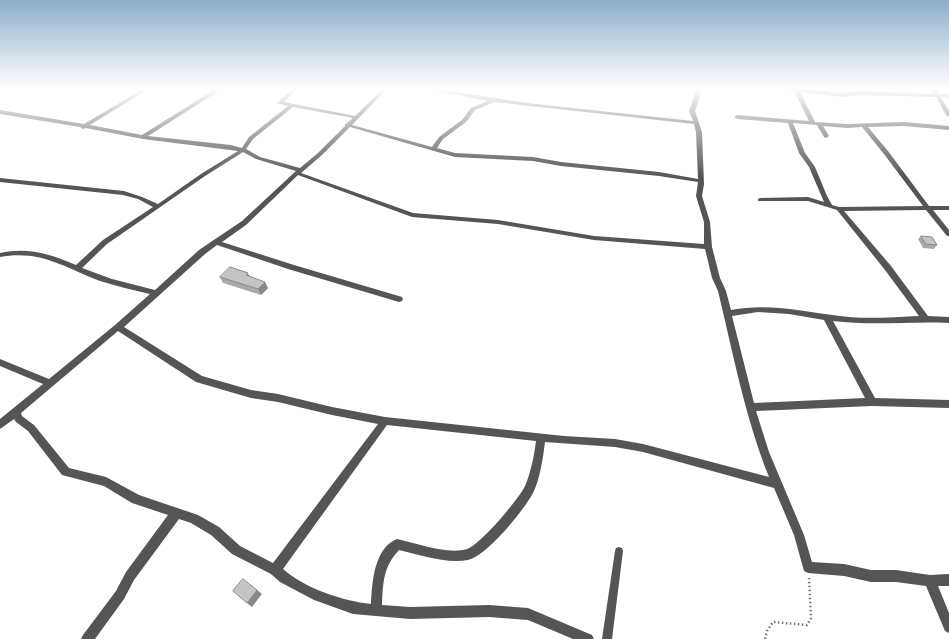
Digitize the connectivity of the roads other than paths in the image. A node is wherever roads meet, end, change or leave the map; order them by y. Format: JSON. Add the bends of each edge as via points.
{"nodes":[{"id":1,"x":41,"y":118,"type":"edge"},
{"id":2,"x":98,"y":118,"type":"edge"},
{"id":3,"x":173,"y":118,"type":"edge"},
{"id":4,"x":276,"y":118,"type":"edge"},
{"id":5,"x":353,"y":118,"type":"edge"},
{"id":6,"x":466,"y":118,"type":"edge"},
{"id":7,"x":642,"y":118,"type":"edge"},
{"id":8,"x":694,"y":118,"type":"edge"},
{"id":9,"x":746,"y":118,"type":"edge"},
{"id":10,"x":813,"y":118,"type":"edge"},
{"id":11,"x":790,"y":122,"type":"junction"},
{"id":12,"x":696,"y":123,"type":"junction"},
{"id":13,"x":816,"y":123,"type":"junction"},
{"id":14,"x":347,"y":125,"type":"junction"},
{"id":15,"x":864,"y":126,"type":"junction"},
{"id":16,"x":83,"y":127,"type":"junction"},
{"id":17,"x":946,"y":128,"type":"edge"},
{"id":18,"x":949,"y":134,"type":"edge"},
{"id":19,"x":826,"y":136,"type":"dead end"},
{"id":20,"x":143,"y":137,"type":"junction"},
{"id":21,"x":434,"y":148,"type":"junction"},
{"id":22,"x":243,"y":150,"type":"junction"},
{"id":23,"x":299,"y":172,"type":"junction"},
{"id":24,"x":0,"y":180,"type":"edge"},
{"id":25,"x":701,"y":181,"type":"junction"},
{"id":26,"x":760,"y":200,"type":"dead end"},
{"id":27,"x":830,"y":206,"type":"junction"},
{"id":28,"x":158,"y":207,"type":"junction"},
{"id":29,"x":949,"y":208,"type":"edge"},
{"id":30,"x":839,"y":209,"type":"junction"},
{"id":31,"x":926,"y":209,"type":"junction"},
{"id":32,"x":949,"y":234,"type":"edge"},
{"id":33,"x":215,"y":242,"type":"junction"},
{"id":34,"x":708,"y":247,"type":"junction"},
{"id":35,"x":0,"y":255,"type":"edge"},
{"id":36,"x":77,"y":268,"type":"junction"},
{"id":37,"x":157,"y":292,"type":"junction"},
{"id":38,"x":399,"y":299,"type":"dead end"},
{"id":39,"x":727,"y":314,"type":"junction"},
{"id":40,"x":827,"y":317,"type":"junction"},
{"id":41,"x":926,"y":320,"type":"junction"},
{"id":42,"x":949,"y":320,"type":"edge"},
{"id":43,"x":118,"y":327,"type":"junction"},
{"id":44,"x":0,"y":362,"type":"edge"},
{"id":45,"x":50,"y":383,"type":"junction"},
{"id":46,"x":872,"y":402,"type":"junction"},
{"id":47,"x":949,"y":404,"type":"edge"},
{"id":48,"x":750,"y":407,"type":"junction"},
{"id":49,"x":15,"y":412,"type":"junction"},
{"id":50,"x":385,"y":421,"type":"junction"},
{"id":51,"x":0,"y":425,"type":"edge"},
{"id":52,"x":540,"y":438,"type":"junction"},
{"id":53,"x":778,"y":484,"type":"junction"},
{"id":54,"x":176,"y":514,"type":"junction"},
{"id":55,"x":619,"y":551,"type":"dead end"},
{"id":56,"x":275,"y":570,"type":"junction"},
{"id":57,"x":949,"y":580,"type":"edge"},
{"id":58,"x":930,"y":581,"type":"junction"},
{"id":59,"x":376,"y":611,"type":"junction"},
{"id":60,"x":949,"y":627,"type":"edge"},
{"id":61,"x":87,"y":639,"type":"edge"},
{"id":62,"x":588,"y":639,"type":"edge"},
{"id":63,"x":607,"y":639,"type":"edge"}],
"edges":[{"from":1,"to":16,"type":"street"},
{"from":2,"to":16,"type":"street"},
{"from":3,"to":20,"type":"street"},
{"from":4,"to":22,"type":"street","via":[[251,138]]},
{"from":5,"to":14,"type":"street"},
{"from":6,"to":21,"type":"street","via":[[441,138]]},
{"from":7,"to":12,"type":"street"},
{"from":8,"to":12,"type":"street"},
{"from":9,"to":11,"type":"street"},
{"from":10,"to":13,"type":"street"},
{"from":11,"to":13,"type":"street"},
{"from":11,"to":27,"type":"street","via":[[802,153],[812,167]]},
{"from":12,"to":25,"type":"street","via":[[699,132]]},
{"from":13,"to":15,"type":"street"},
{"from":13,"to":19,"type":"street"},
{"from":14,"to":21,"type":"street"},
{"from":14,"to":23,"type":"street"},
{"from":15,"to":17,"type":"street","via":[[904,124]]},
{"from":15,"to":31,"type":"street","via":[[880,143]]},
{"from":16,"to":20,"type":"street"},
{"from":17,"to":18,"type":"street"},
{"from":20,"to":22,"type":"street"},
{"from":21,"to":25,"type":"street","via":[[455,155],[532,159]]},
{"from":22,"to":23,"type":"street"},
{"from":22,"to":28,"type":"street"},
{"from":23,"to":33,"type":"street","via":[[235,231]]},
{"from":23,"to":34,"type":"street","via":[[412,215],[498,222],[594,238]]},
{"from":24,"to":28,"type":"street","via":[[124,193]]},
{"from":25,"to":34,"type":"street","via":[[699,196],[707,222]]},
{"from":26,"to":27,"type":"street","via":[[808,199]]},
{"from":27,"to":30,"type":"street"},
{"from":28,"to":36,"type":"street","via":[[105,242]]},
{"from":29,"to":31,"type":"street"},
{"from":30,"to":31,"type":"street"},
{"from":30,"to":41,"type":"street","via":[[888,268]]},
{"from":31,"to":32,"type":"street"},
{"from":33,"to":37,"type":"street"},
{"from":33,"to":38,"type":"street"},
{"from":34,"to":39,"type":"street"},
{"from":35,"to":36,"type":"street","via":[[14,253],[45,256]]},
{"from":36,"to":37,"type":"street","via":[[103,279]]},
{"from":37,"to":43,"type":"street"},
{"from":39,"to":40,"type":"street","via":[[750,309],[768,309]]},
{"from":39,"to":48,"type":"street","via":[[738,350]]},
{"from":40,"to":41,"type":"street","via":[[852,320]]},
{"from":40,"to":46,"type":"street"},
{"from":41,"to":42,"type":"street"},
{"from":43,"to":45,"type":"street"},
{"from":43,"to":50,"type":"street","via":[[205,382]]},
{"from":44,"to":45,"type":"street"},
{"from":45,"to":49,"type":"street"},
{"from":46,"to":47,"type":"street"},
{"from":46,"to":48,"type":"street"},
{"from":48,"to":53,"type":"street","via":[[764,452]]},
{"from":49,"to":51,"type":"street"},
{"from":49,"to":54,"type":"street","via":[[66,472],[106,482],[136,499]]},
{"from":50,"to":52,"type":"street"},
{"from":50,"to":56,"type":"street"},
{"from":52,"to":53,"type":"street","via":[[615,443],[643,448]]},
{"from":52,"to":59,"type":"street","via":[[538,460],[529,490],[503,525],[469,554],[449,556],[397,544],[383,560],[378,576]]},
{"from":53,"to":58,"type":"street","via":[[799,535],[808,567]]},
{"from":54,"to":56,"type":"street","via":[[194,519],[215,531],[236,550]]},
{"from":54,"to":61,"type":"street"},
{"from":55,"to":63,"type":"lane"},
{"from":56,"to":59,"type":"street","via":[[284,578],[318,596],[353,608]]},
{"from":57,"to":58,"type":"street"},
{"from":58,"to":60,"type":"street"},
{"from":59,"to":62,"type":"street","via":[[489,611],[528,614]]}]}
